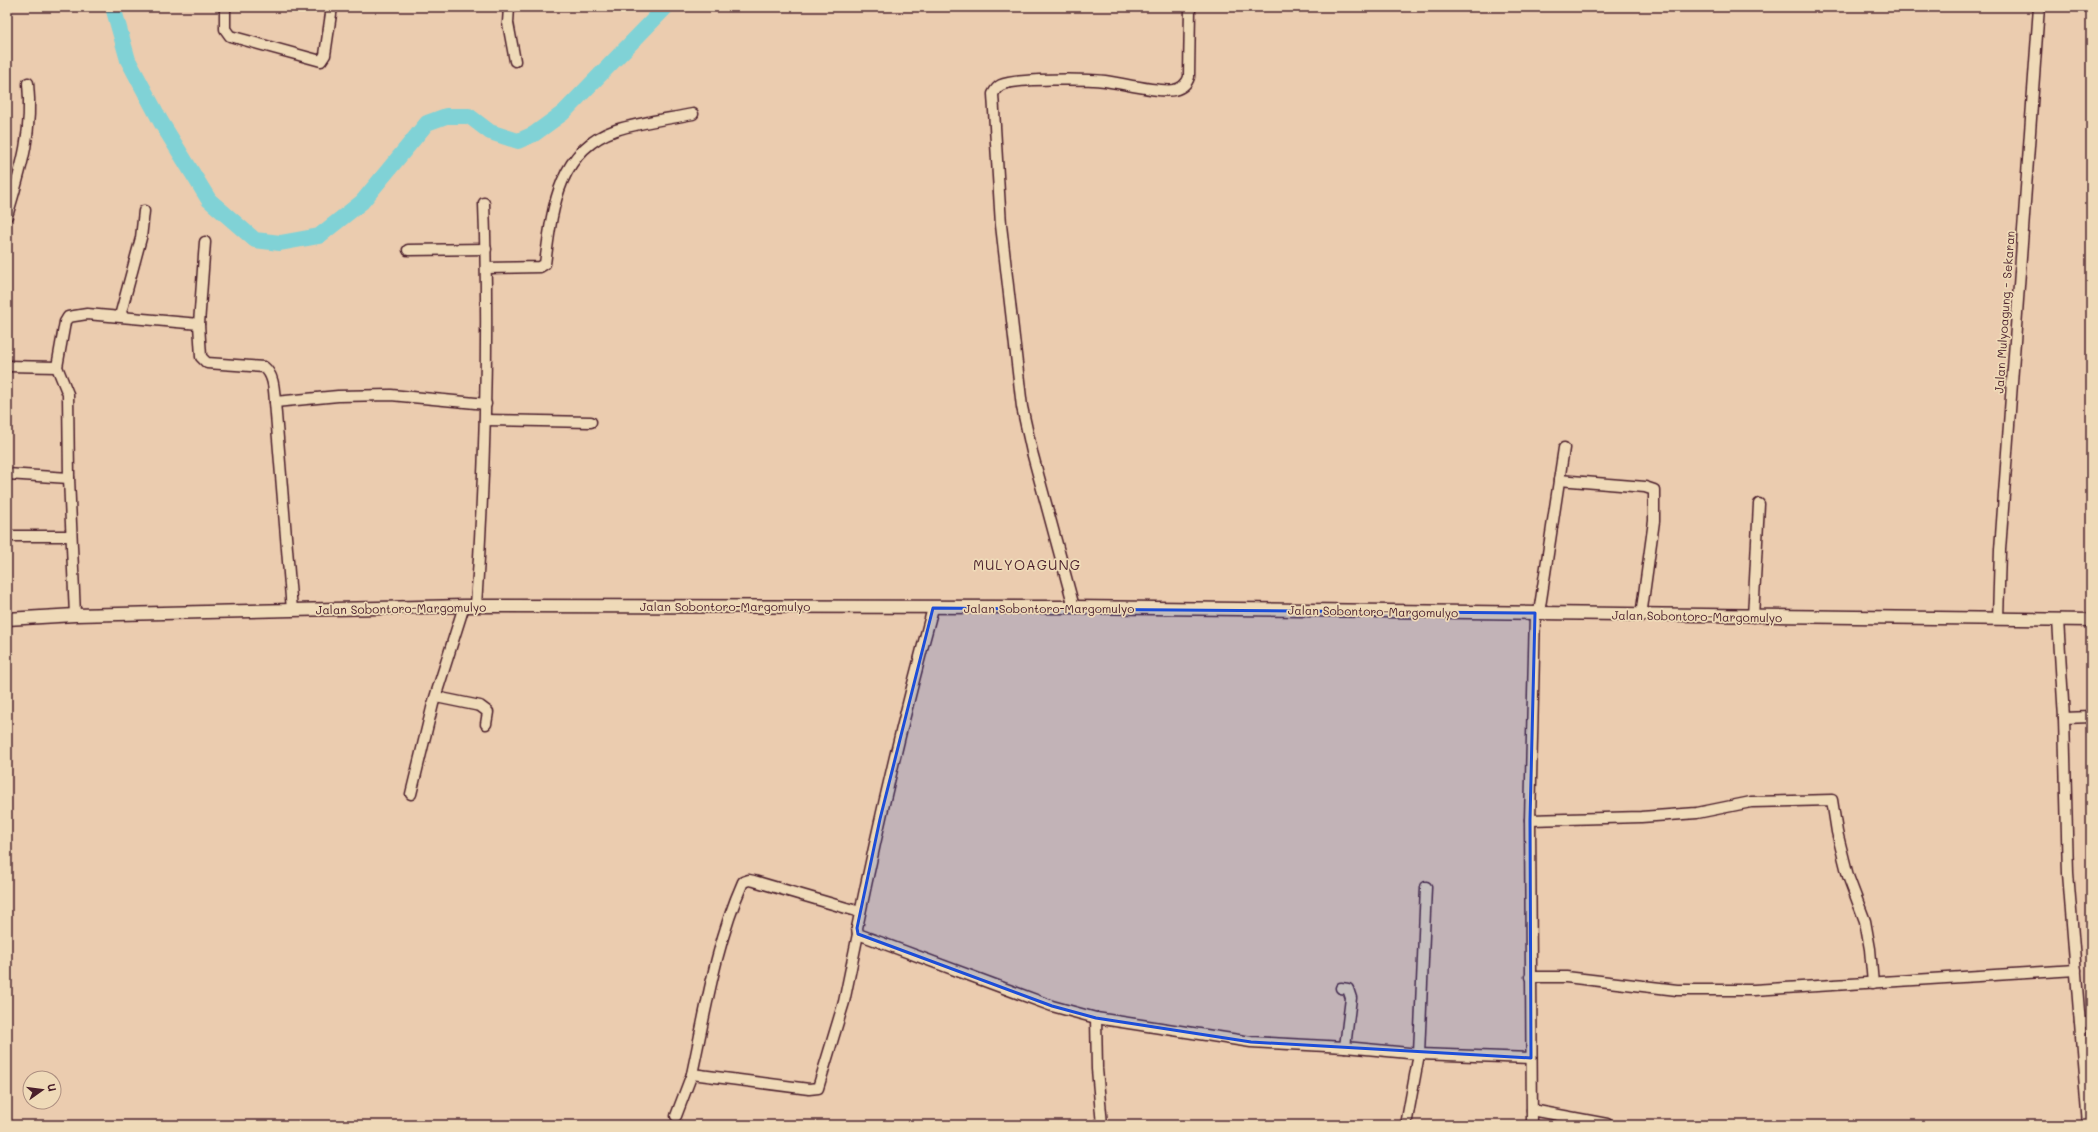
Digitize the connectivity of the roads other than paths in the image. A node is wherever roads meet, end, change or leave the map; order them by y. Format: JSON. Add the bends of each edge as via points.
{"nodes":[{"id":1,"x":225,"y":7,"type":"edge"},
{"id":2,"x":332,"y":7,"type":"edge"},
{"id":3,"x":509,"y":7,"type":"edge"},
{"id":4,"x":1190,"y":7,"type":"edge"},
{"id":5,"x":2039,"y":7,"type":"edge"},
{"id":6,"x":515,"y":61,"type":"dead end"},
{"id":7,"x":28,"y":83,"type":"dead end"},
{"id":8,"x":693,"y":114,"type":"dead end"},
{"id":9,"x":484,"y":203,"type":"dead end"},
{"id":10,"x":144,"y":211,"type":"dead end"},
{"id":11,"x":7,"y":216,"type":"edge"},
{"id":12,"x":205,"y":242,"type":"dead end"},
{"id":13,"x":486,"y":249,"type":"junction"},
{"id":14,"x":408,"y":250,"type":"dead end"},
{"id":15,"x":487,"y":268,"type":"junction"},
{"id":16,"x":120,"y":316,"type":"junction"},
{"id":17,"x":199,"y":324,"type":"junction"},
{"id":18,"x":7,"y":366,"type":"edge"},
{"id":19,"x":57,"y":367,"type":"junction"},
{"id":20,"x":276,"y":402,"type":"junction"},
{"id":21,"x":486,"y":404,"type":"junction"},
{"id":22,"x":485,"y":420,"type":"junction"},
{"id":23,"x":591,"y":422,"type":"dead end"},
{"id":24,"x":1564,"y":448,"type":"dead end"},
{"id":25,"x":7,"y":474,"type":"edge"},
{"id":26,"x":69,"y":478,"type":"junction"},
{"id":27,"x":1559,"y":480,"type":"junction"},
{"id":28,"x":1759,"y":504,"type":"dead end"},
{"id":29,"x":7,"y":536,"type":"edge"},
{"id":30,"x":71,"y":536,"type":"junction"},
{"id":31,"x":470,"y":606,"type":"junction"},
{"id":32,"x":1074,"y":607,"type":"junction"},
{"id":33,"x":933,"y":608,"type":"junction"},
{"id":34,"x":292,"y":610,"type":"junction"},
{"id":35,"x":1537,"y":613,"type":"junction"},
{"id":36,"x":75,"y":615,"type":"junction"},
{"id":37,"x":1641,"y":616,"type":"junction"},
{"id":38,"x":1753,"y":617,"type":"junction"},
{"id":39,"x":7,"y":619,"type":"edge"},
{"id":40,"x":1998,"y":619,"type":"junction"},
{"id":41,"x":2058,"y":620,"type":"junction"},
{"id":42,"x":2091,"y":620,"type":"edge"},
{"id":43,"x":436,"y":697,"type":"junction"},
{"id":44,"x":2091,"y":717,"type":"edge"},
{"id":45,"x":2064,"y":718,"type":"junction"},
{"id":46,"x":486,"y":724,"type":"dead end"},
{"id":47,"x":411,"y":794,"type":"dead end"},
{"id":48,"x":1530,"y":820,"type":"junction"},
{"id":49,"x":1426,"y":887,"type":"dead end"},
{"id":50,"x":860,"y":912,"type":"junction"},
{"id":51,"x":858,"y":934,"type":"junction"},
{"id":52,"x":2076,"y":970,"type":"junction"},
{"id":53,"x":1530,"y":977,"type":"junction"},
{"id":54,"x":1873,"y":983,"type":"junction"},
{"id":55,"x":1341,"y":988,"type":"dead end"},
{"id":56,"x":1096,"y":1018,"type":"junction"},
{"id":57,"x":2080,"y":1023,"type":"junction"},
{"id":58,"x":2091,"y":1023,"type":"edge"},
{"id":59,"x":1345,"y":1047,"type":"junction"},
{"id":60,"x":1419,"y":1054,"type":"junction"},
{"id":61,"x":1531,"y":1058,"type":"junction"},
{"id":62,"x":692,"y":1074,"type":"junction"},
{"id":63,"x":1532,"y":1110,"type":"junction"},
{"id":64,"x":676,"y":1116,"type":"dead end"},
{"id":65,"x":1607,"y":1124,"type":"dead end"},
{"id":66,"x":1102,"y":1125,"type":"edge"},
{"id":67,"x":1406,"y":1125,"type":"edge"},
{"id":68,"x":1532,"y":1125,"type":"edge"},
{"id":69,"x":2088,"y":1125,"type":"edge"}],
"edges":[{"from":1,"to":2,"type":"street","via":[[225,29],[230,36],[320,61],[325,55]]},
{"from":3,"to":6,"type":"street","via":[[508,23]]},
{"from":4,"to":32,"type":"street","via":[[1190,77],[1180,88],[1166,90],[1104,81],[1059,80],[1004,84],[996,88],[993,94],[1001,225],[1022,407]]},
{"from":5,"to":40,"type":"street","name":"Jalan Mulyoagung - Sekaran","via":[[2000,550]]},
{"from":7,"to":11,"type":"street","via":[[30,122],[26,152]]},
{"from":8,"to":15,"type":"street","via":[[616,130],[600,138],[579,155],[565,173],[552,212],[546,264]]},
{"from":9,"to":13,"type":"street"},
{"from":10,"to":16,"type":"street","via":[[141,238]]},
{"from":12,"to":17,"type":"street"},
{"from":13,"to":14,"type":"street"},
{"from":13,"to":15,"type":"street"},
{"from":15,"to":21,"type":"street"},
{"from":16,"to":17,"type":"street"},
{"from":16,"to":19,"type":"street","via":[[87,314],[68,317]]},
{"from":17,"to":20,"type":"street","via":[[201,357],[204,361],[264,367],[272,378]]},
{"from":18,"to":19,"type":"street"},
{"from":19,"to":26,"type":"street","via":[[68,394]]},
{"from":20,"to":21,"type":"street","via":[[338,396],[391,395]]},
{"from":20,"to":34,"type":"street"},
{"from":21,"to":22,"type":"street"},
{"from":22,"to":23,"type":"street"},
{"from":22,"to":31,"type":"street"},
{"from":24,"to":27,"type":"street"},
{"from":25,"to":26,"type":"street"},
{"from":26,"to":30,"type":"street"},
{"from":27,"to":35,"type":"street"},
{"from":27,"to":37,"type":"street","via":[[1645,487],[1654,490],[1654,520]]},
{"from":28,"to":38,"type":"street"},
{"from":29,"to":30,"type":"street"},
{"from":30,"to":36,"type":"street"},
{"from":31,"to":33,"type":"street","name":"Jalan Sobontoro-Margomulyo"},
{"from":31,"to":34,"type":"street","name":"Jalan Sobontoro-Margomulyo"},
{"from":31,"to":43,"type":"street"},
{"from":32,"to":33,"type":"street","name":"Jalan Sobontoro-Margomulyo"},
{"from":32,"to":35,"type":"street","name":"Jalan Sobontoro-Margomulyo"},
{"from":33,"to":50,"type":"street","via":[[904,713]]},
{"from":34,"to":36,"type":"street","name":"Jalan Sobontoro-Margomulyo"},
{"from":35,"to":37,"type":"street","name":"Jalan Sobontoro-Margomulyo"},
{"from":35,"to":48,"type":"street"},
{"from":36,"to":39,"type":"street","name":"Jalan Sobontoro-Margomulyo"},
{"from":37,"to":38,"type":"street","name":"Jalan Sobontoro-Margomulyo"},
{"from":38,"to":40,"type":"street","name":"Jalan Sobontoro-Margomulyo"},
{"from":40,"to":41,"type":"street","name":"Jalan Sobontoro-Margomulyo"},
{"from":41,"to":42,"type":"street","name":"Jalan Sobontoro-Margomulyo"},
{"from":41,"to":45,"type":"street"},
{"from":43,"to":46,"type":"street","via":[[480,706],[488,712]]},
{"from":43,"to":47,"type":"street"},
{"from":44,"to":45,"type":"street"},
{"from":45,"to":52,"type":"street","via":[[2068,873]]},
{"from":48,"to":53,"type":"street"},
{"from":48,"to":54,"type":"street","via":[[1641,817],[1697,813],[1752,802],[1832,800],[1836,832],[1848,876],[1865,921]]},
{"from":49,"to":60,"type":"street"},
{"from":50,"to":51,"type":"street"},
{"from":50,"to":62,"type":"street","via":[[754,881],[743,882],[731,909],[714,968]]},
{"from":51,"to":56,"type":"street","via":[[1052,1006]]},
{"from":51,"to":62,"type":"street","via":[[844,1002],[818,1088]]},
{"from":52,"to":54,"type":"street"},
{"from":52,"to":57,"type":"street"},
{"from":53,"to":54,"type":"street","via":[[1566,977],[1677,990],[1787,989]]},
{"from":53,"to":61,"type":"street"},
{"from":55,"to":59,"type":"street","via":[[1348,989],[1351,998]]},
{"from":56,"to":59,"type":"street","via":[[1251,1042]]},
{"from":56,"to":66,"type":"street"},
{"from":57,"to":58,"type":"street"},
{"from":57,"to":69,"type":"street"},
{"from":59,"to":60,"type":"street"},
{"from":60,"to":61,"type":"street"},
{"from":60,"to":67,"type":"street"},
{"from":61,"to":63,"type":"street"},
{"from":62,"to":64,"type":"street"},
{"from":63,"to":65,"type":"street"},
{"from":63,"to":68,"type":"street"}]}
